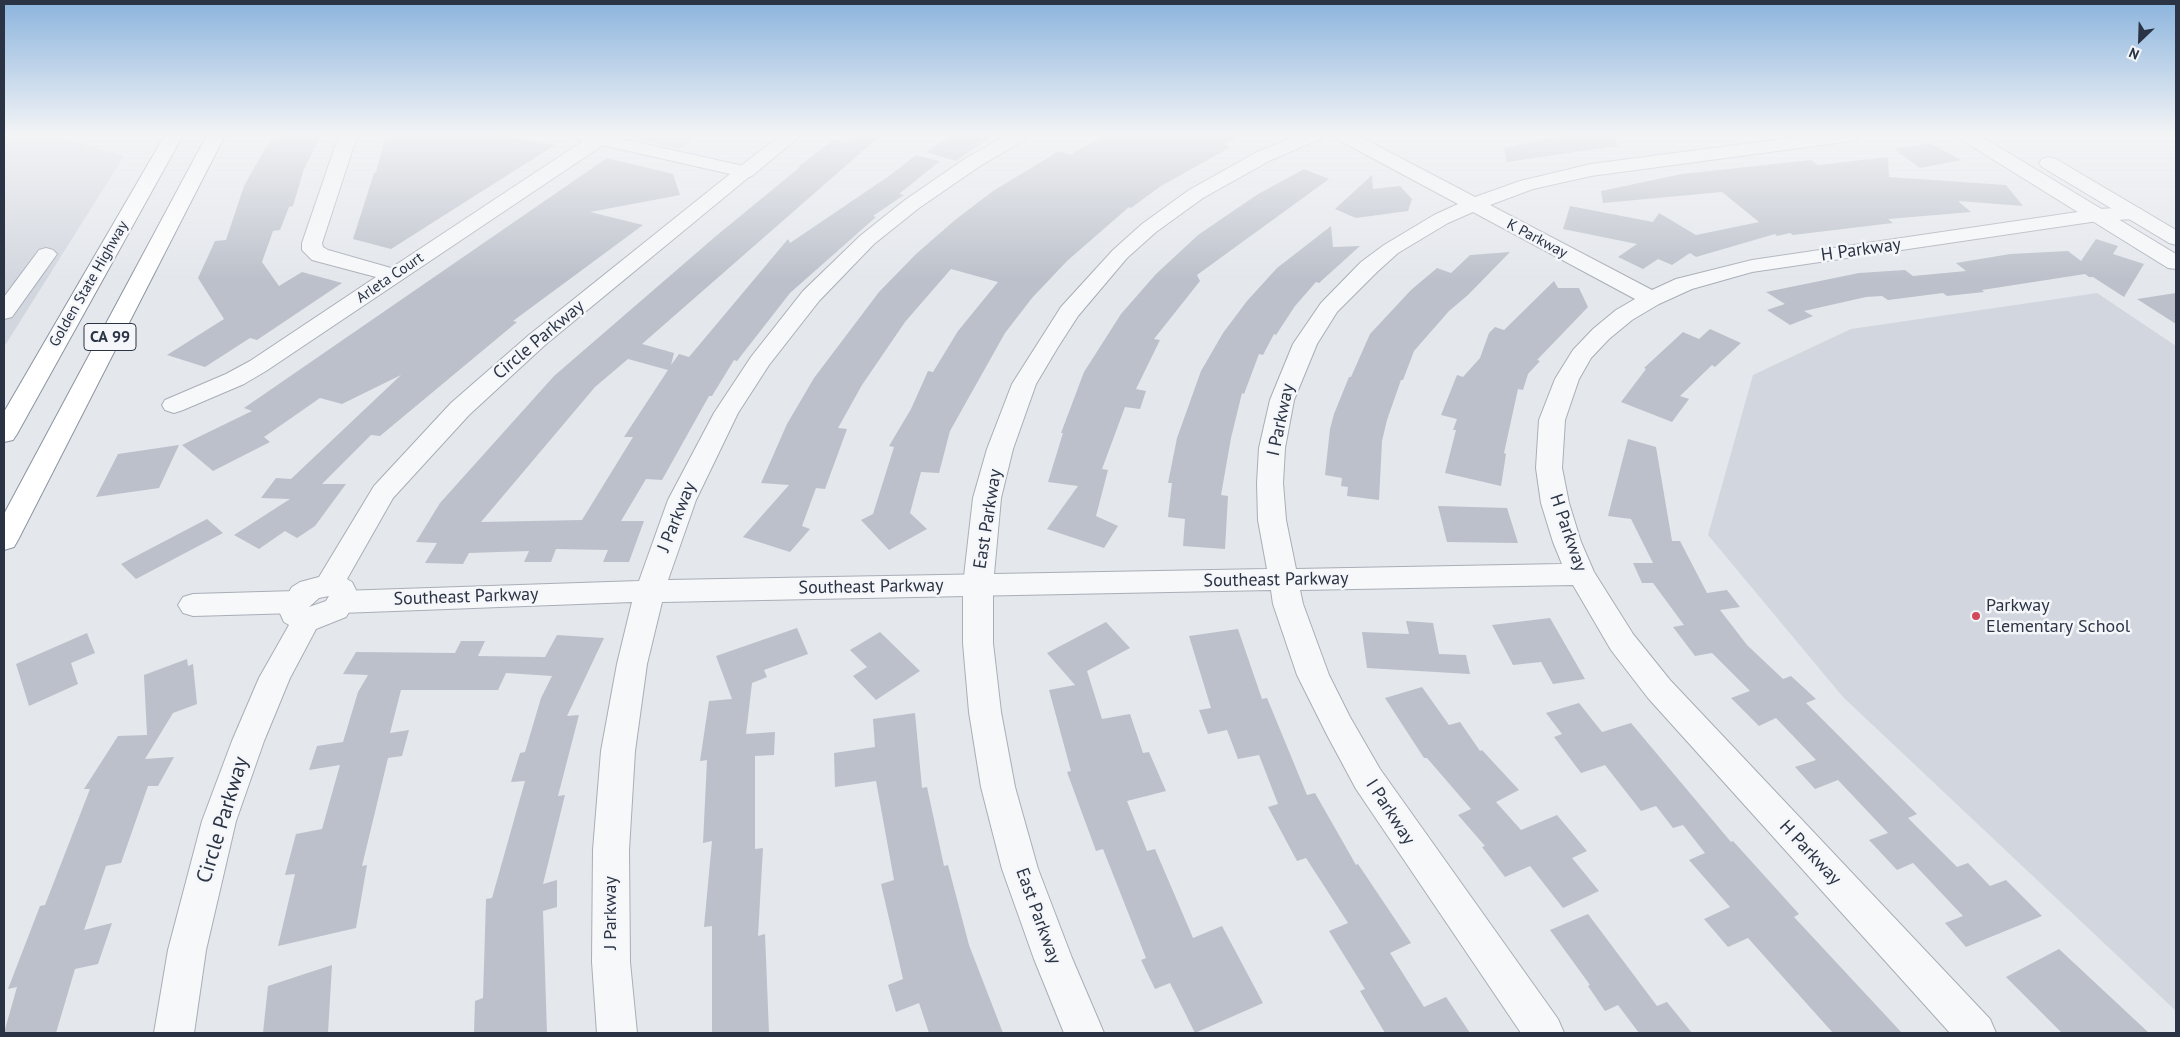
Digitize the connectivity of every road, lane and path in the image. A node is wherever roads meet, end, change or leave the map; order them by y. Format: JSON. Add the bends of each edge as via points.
{"nodes":[{"id":1,"x":146,"y":183,"type":"edge"},
{"id":2,"x":191,"y":183,"type":"edge"},
{"id":3,"x":332,"y":183,"type":"edge"},
{"id":4,"x":526,"y":183,"type":"edge"},
{"id":5,"x":731,"y":183,"type":"edge"},
{"id":6,"x":941,"y":183,"type":"edge"},
{"id":7,"x":1216,"y":183,"type":"edge"},
{"id":8,"x":1432,"y":183,"type":"edge"},
{"id":9,"x":1534,"y":183,"type":"edge"},
{"id":10,"x":2046,"y":183,"type":"edge"},
{"id":11,"x":2083,"y":183,"type":"edge"},
{"id":12,"x":1472,"y":205,"type":"junction"},
{"id":13,"x":2134,"y":214,"type":"junction"},
{"id":14,"x":2098,"y":215,"type":"junction"},
{"id":15,"x":2176,"y":239,"type":"edge"},
{"id":16,"x":46,"y":254,"type":"dead end"},
{"id":17,"x":2176,"y":262,"type":"edge"},
{"id":18,"x":395,"y":276,"type":"junction"},
{"id":19,"x":1651,"y":299,"type":"junction"},
{"id":20,"x":4,"y":312,"type":"edge"},
{"id":21,"x":174,"y":405,"type":"dead end"},
{"id":22,"x":4,"y":434,"type":"edge"},
{"id":23,"x":4,"y":540,"type":"edge"},
{"id":24,"x":1581,"y":574,"type":"junction"},
{"id":25,"x":1282,"y":580,"type":"junction"},
{"id":26,"x":978,"y":585,"type":"junction"},
{"id":27,"x":650,"y":591,"type":"junction"},
{"id":28,"x":335,"y":594,"type":"junction"},
{"id":29,"x":193,"y":604,"type":"dead end"},
{"id":30,"x":302,"y":611,"type":"junction"},
{"id":31,"x":174,"y":1033,"type":"edge"},
{"id":32,"x":617,"y":1033,"type":"edge"},
{"id":33,"x":1084,"y":1033,"type":"edge"},
{"id":34,"x":1544,"y":1033,"type":"edge"},
{"id":35,"x":1976,"y":1033,"type":"edge"}],
"edges":[{"from":1,"to":22,"type":"highway","name":"Golden State Highway","number":"CA 99"},
{"from":2,"to":23,"type":"highway","number":"CA 99"},
{"from":3,"to":18,"type":"street","via":[[312,243],[313,250],[320,255]]},
{"from":4,"to":18,"type":"street","name":"Arleta Court"},
{"from":5,"to":28,"type":"street","name":"Circle Parkway","via":[[537,340],[460,408],[383,492]]},
{"from":6,"to":27,"type":"street","name":"J Parkway","via":[[892,219],[830,277],[793,317],[759,362],[722,421],[682,500]]},
{"from":7,"to":26,"type":"street","name":"East Parkway","via":[[1180,205],[1120,254],[1069,312],[1024,384],[1007,427],[987,498]]},
{"from":8,"to":12,"type":"street","name":"K Parkway"},
{"from":9,"to":12,"type":"street","name":"I Parkway"},
{"from":10,"to":14,"type":"street"},
{"from":11,"to":13,"type":"street"},
{"from":12,"to":19,"type":"street","name":"K Parkway"},
{"from":12,"to":25,"type":"street","name":"I Parkway","via":[[1416,233],[1369,267],[1329,308],[1305,344],[1282,400],[1272,448],[1272,520]]},
{"from":13,"to":14,"type":"street","name":"H Parkway"},
{"from":13,"to":15,"type":"street"},
{"from":14,"to":17,"type":"street"},
{"from":14,"to":19,"type":"street","name":"H Parkway","via":[[1752,266],[1684,284]]},
{"from":16,"to":20,"type":"street"},
{"from":18,"to":21,"type":"street","name":"Arleta Court","via":[[235,379]]},
{"from":19,"to":24,"type":"street","name":"H Parkway","via":[[1624,315],[1581,355],[1556,406],[1550,468],[1567,542]]},
{"from":24,"to":25,"type":"street","name":"Southeast Parkway"},
{"from":24,"to":35,"type":"street","name":"H Parkway","via":[[1622,642],[1659,689]]},
{"from":25,"to":26,"type":"street","name":"Southeast Parkway"},
{"from":25,"to":34,"type":"street","name":"I Parkway","via":[[1313,675],[1368,779]]},
{"from":26,"to":27,"type":"street","name":"Southeast Parkway"},
{"from":26,"to":33,"type":"street","name":"East Parkway","via":[[978,643],[985,712],[998,787],[1020,869]]},
{"from":27,"to":28,"type":"street","name":"Southeast Parkway"},
{"from":27,"to":32,"type":"street","name":"J Parkway","via":[[632,664],[616,771],[610,850],[611,962]]},
{"from":28,"to":30,"type":"street","via":[[327,614]]},
{"from":29,"to":30,"type":"street"},
{"from":30,"to":31,"type":"street","name":"Circle Parkway","via":[[219,820],[187,950]]}]}
